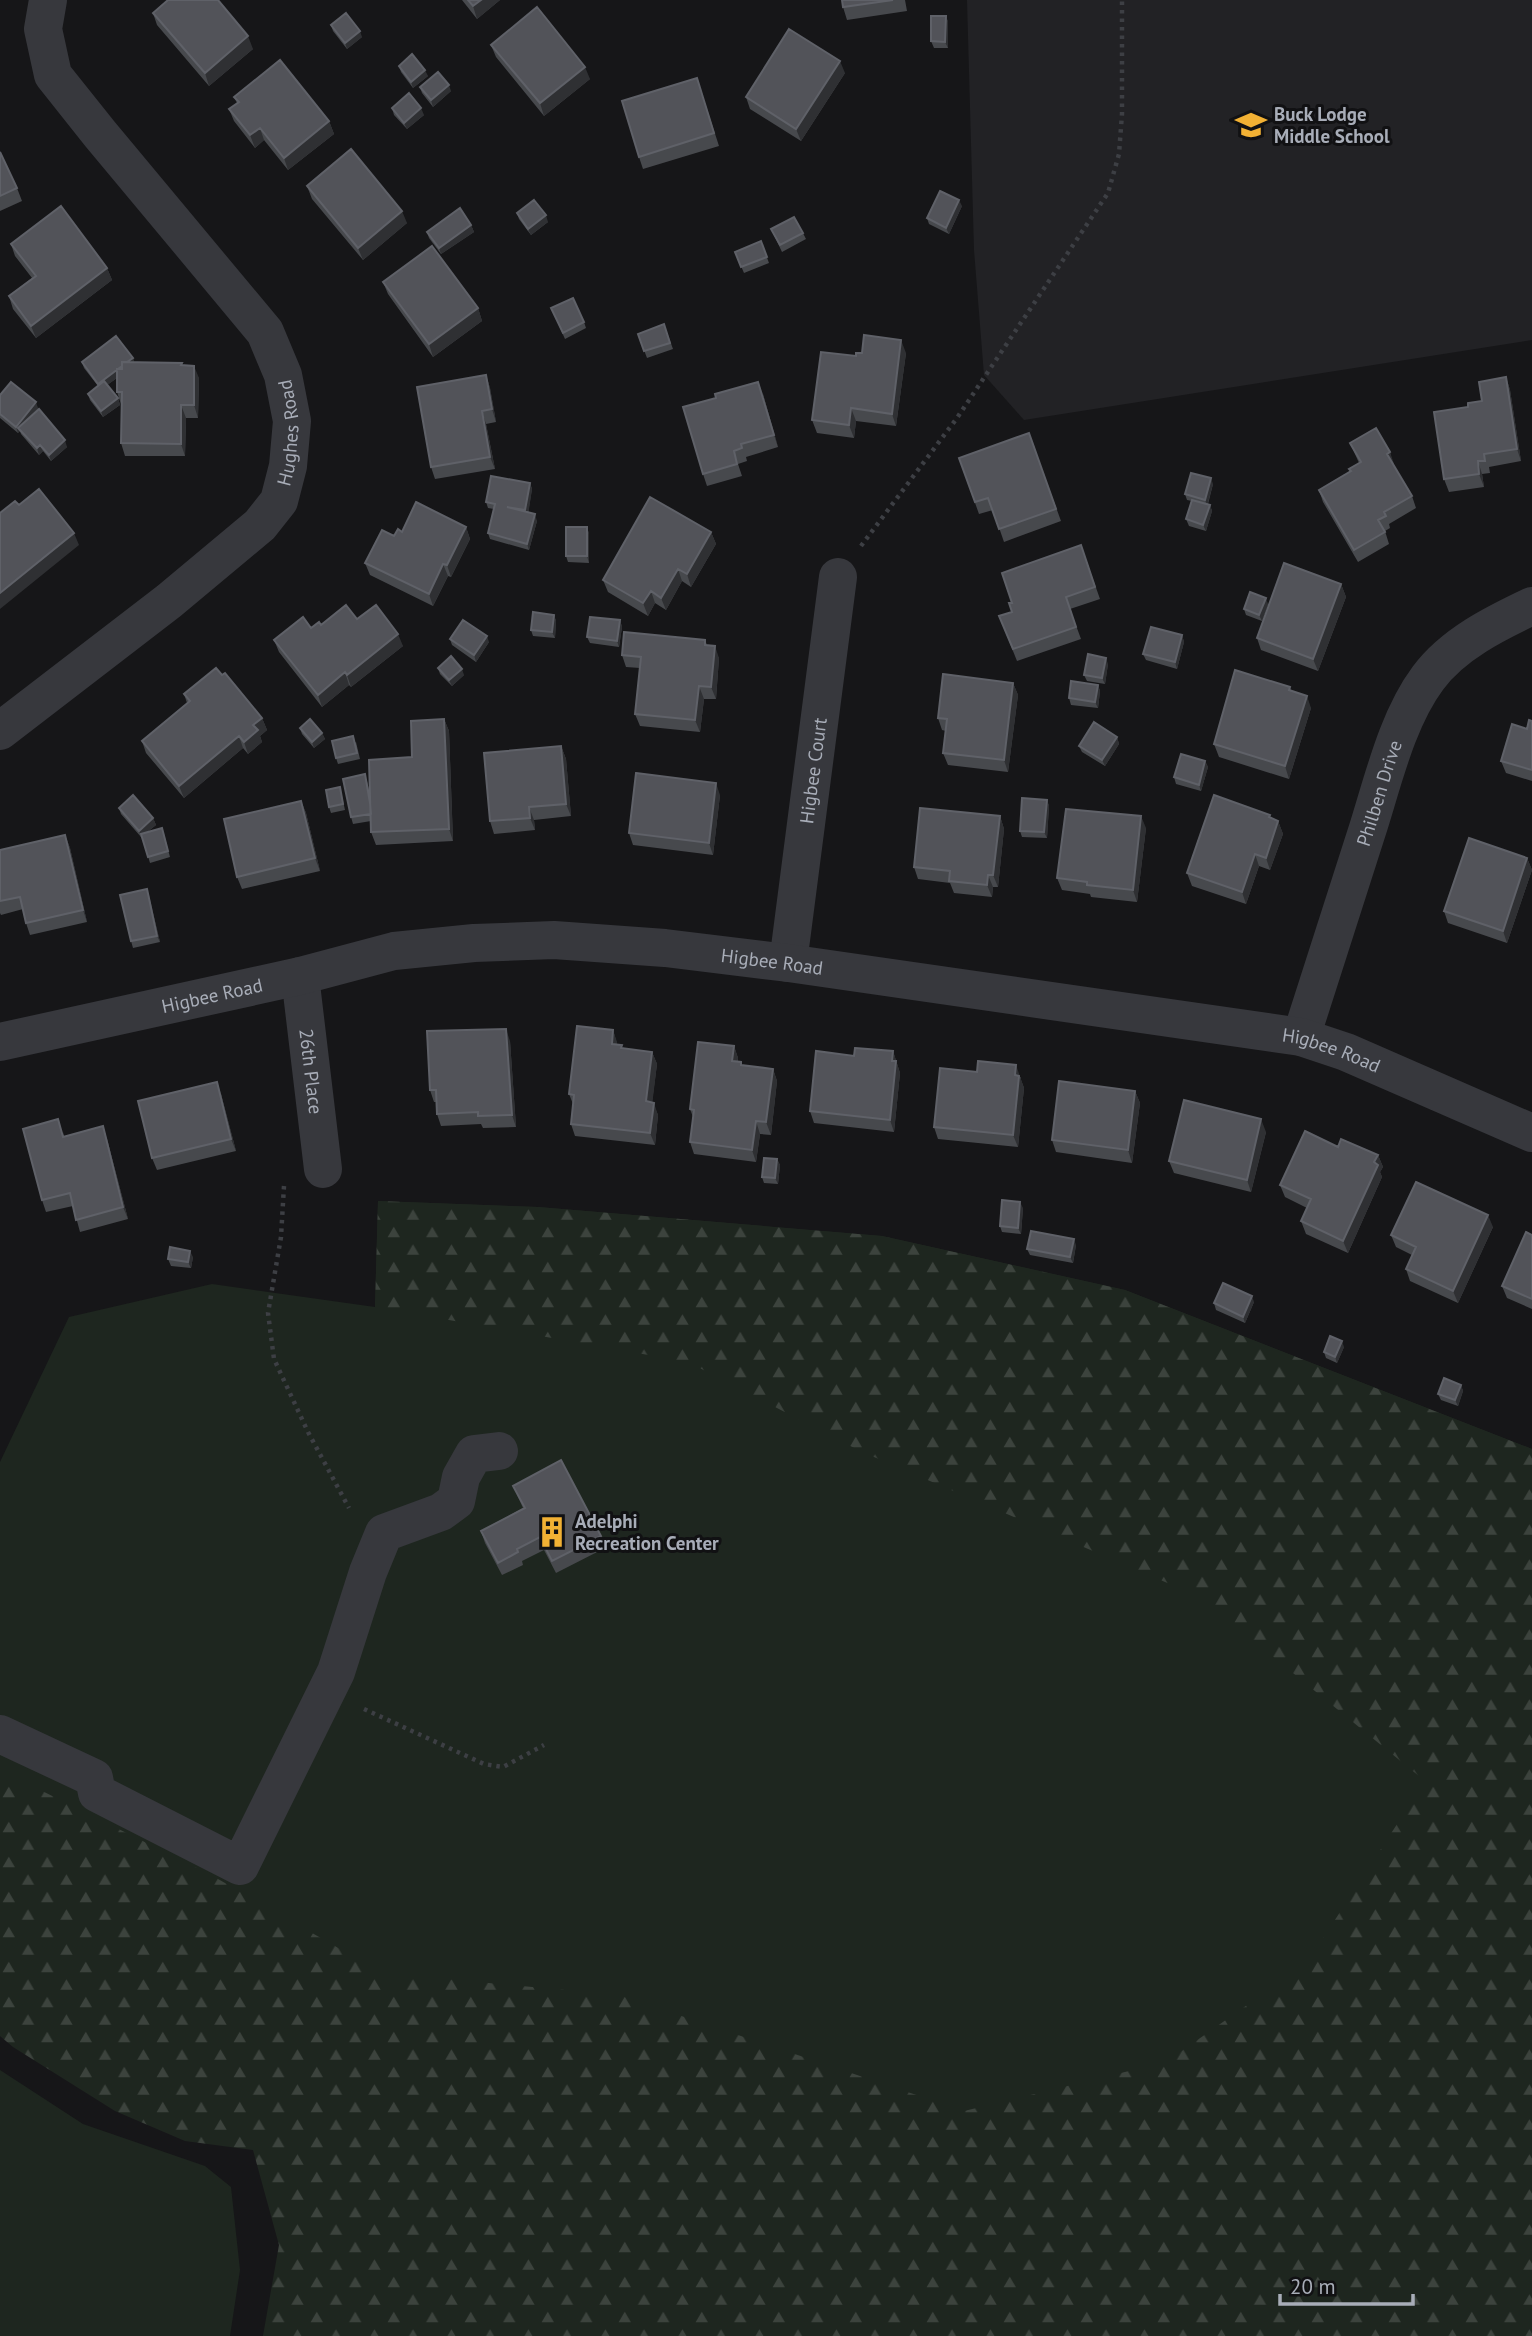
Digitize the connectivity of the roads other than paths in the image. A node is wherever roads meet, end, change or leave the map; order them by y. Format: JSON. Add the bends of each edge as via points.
{"nodes":[{"id":1,"x":48,"y":0,"type":"edge"},
{"id":2,"x":838,"y":578,"type":"road end"},
{"id":3,"x":1532,"y":606,"type":"edge"},
{"id":4,"x":0,"y":731,"type":"edge"},
{"id":5,"x":788,"y":963,"type":"junction"},
{"id":6,"x":300,"y":976,"type":"junction"},
{"id":7,"x":1301,"y":1037,"type":"junction"},
{"id":8,"x":0,"y":1042,"type":"edge"},
{"id":9,"x":1532,"y":1133,"type":"edge"},
{"id":10,"x":322,"y":1163,"type":"road end"},
{"id":11,"x":499,"y":1451,"type":"dead end"},
{"id":12,"x":0,"y":1734,"type":"edge"}],
"edges":[{"from":1,"to":4,"type":"street","name":"Hughes Road","via":[[43,29],[53,75],[265,332],[283,375],[292,421],[279,501],[260,525]]},
{"from":2,"to":5,"type":"street","name":"Higbee Court"},
{"from":3,"to":7,"type":"street","name":"Philben Drive","via":[[1489,626],[1456,651],[1429,676],[1409,710]]},
{"from":5,"to":6,"type":"street","name":"Higbee Road","via":[[554,940],[394,951]]},
{"from":5,"to":7,"type":"street","name":"Higbee Road"},
{"from":6,"to":8,"type":"street","name":"Higbee Road"},
{"from":6,"to":10,"type":"street","name":"26th Place"},
{"from":7,"to":9,"type":"street","name":"Higbee Road"},
{"from":11,"to":12,"type":"street","via":[[474,1454],[461,1477],[456,1501],[441,1512],[384,1533],[336,1672],[240,1866],[97,1793],[94,1778]]}]}
